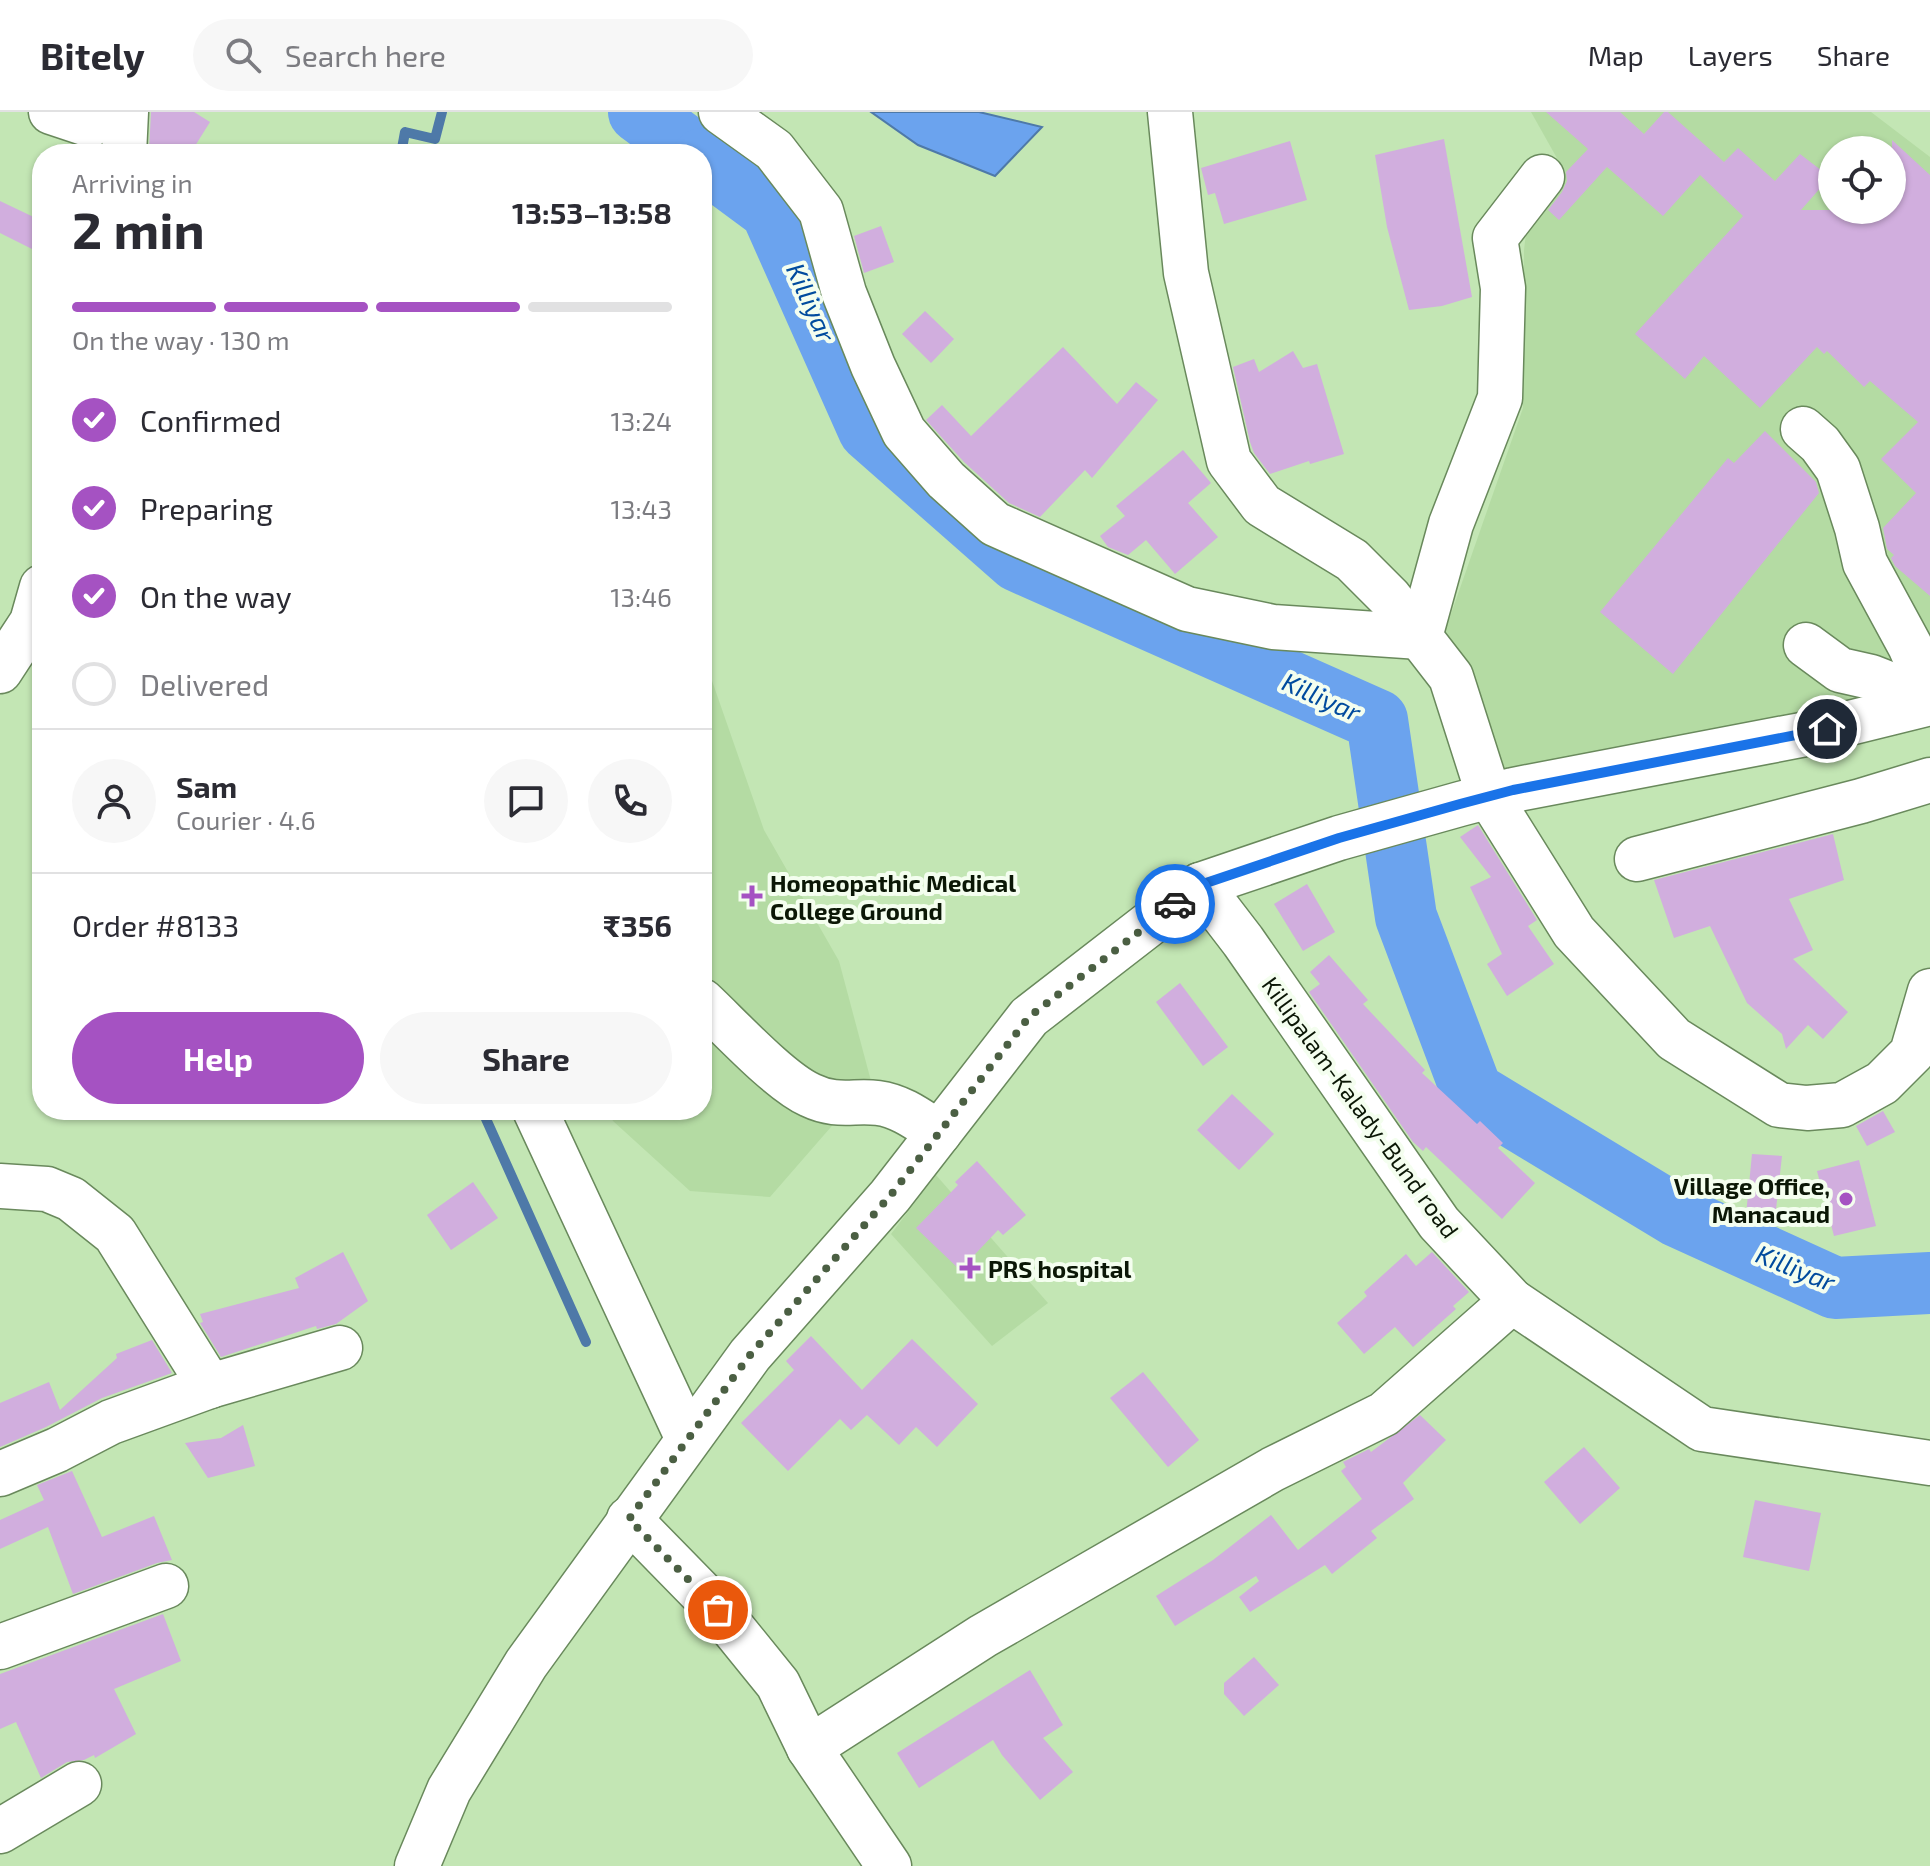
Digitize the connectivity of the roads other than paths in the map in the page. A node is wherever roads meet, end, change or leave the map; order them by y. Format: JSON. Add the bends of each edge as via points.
{"nodes":[{"id":1,"x":721,"y":112,"type":"edge"},
{"id":2,"x":1170,"y":112,"type":"edge"},
{"id":3,"x":89,"y":116,"type":"edge"},
{"id":4,"x":115,"y":144,"type":"edge"},
{"id":5,"x":1542,"y":177,"type":"dead end"},
{"id":6,"x":1803,"y":429,"type":"dead end"},
{"id":7,"x":32,"y":622,"type":"edge"},
{"id":8,"x":1920,"y":636,"type":"edge"},
{"id":9,"x":1420,"y":637,"type":"junction"},
{"id":10,"x":1806,"y":645,"type":"dead end"},
{"id":11,"x":0,"y":671,"type":"edge"},
{"id":12,"x":1930,"y":692,"type":"edge"},
{"id":13,"x":1930,"y":702,"type":"edge"},
{"id":14,"x":1930,"y":780,"type":"edge"},
{"id":15,"x":1474,"y":800,"type":"junction"},
{"id":16,"x":1637,"y":859,"type":"dead end"},
{"id":17,"x":1200,"y":885,"type":"junction"},
{"id":18,"x":1930,"y":991,"type":"edge"},
{"id":19,"x":712,"y":1010,"type":"edge"},
{"id":20,"x":540,"y":1120,"type":"edge"},
{"id":21,"x":939,"y":1133,"type":"junction"},
{"id":22,"x":0,"y":1186,"type":"edge"},
{"id":23,"x":1512,"y":1301,"type":"junction"},
{"id":24,"x":340,"y":1348,"type":"dead end"},
{"id":25,"x":210,"y":1386,"type":"junction"},
{"id":26,"x":688,"y":1439,"type":"junction"},
{"id":27,"x":1930,"y":1463,"type":"edge"},
{"id":28,"x":0,"y":1474,"type":"edge"},
{"id":29,"x":629,"y":1519,"type":"junction"},
{"id":30,"x":166,"y":1586,"type":"dead end"},
{"id":31,"x":0,"y":1647,"type":"edge"},
{"id":32,"x":809,"y":1748,"type":"junction"},
{"id":33,"x":79,"y":1784,"type":"dead end"},
{"id":34,"x":0,"y":1831,"type":"edge"},
{"id":35,"x":417,"y":1866,"type":"edge"},
{"id":36,"x":889,"y":1866,"type":"edge"}],
"edges":[{"from":1,"to":9,"type":"street","via":[[774,150],[821,211],[844,293],[904,432],[995,524],[1187,609],[1273,627]]},
{"from":2,"to":9,"type":"street","via":[[1186,273],[1229,461],[1262,505],[1352,560]]},
{"from":3,"to":4,"type":"street"},
{"from":5,"to":9,"type":"street","via":[[1495,238],[1503,288],[1500,398],[1451,524]]},
{"from":6,"to":8,"type":"street","via":[[1838,469],[1865,563]]},
{"from":7,"to":11,"type":"street"},
{"from":8,"to":12,"type":"street"},
{"from":9,"to":15,"type":"street","via":[[1451,677]]},
{"from":10,"to":13,"type":"street","via":[[1840,670]]},
{"from":13,"to":15,"type":"street","via":[[1801,735]]},
{"from":14,"to":16,"type":"street"},
{"from":15,"to":17,"type":"street"},
{"from":15,"to":18,"type":"street","via":[[1574,932],[1674,1039],[1779,1105],[1842,1105],[1882,1083],[1912,1053]]},
{"from":17,"to":21,"type":"street","via":[[1029,1017]]},
{"from":17,"to":23,"type":"street","name":"Killipalam-Kalady-Bund road","via":[[1439,1223]]},
{"from":19,"to":21,"type":"street","via":[[809,1095],[843,1105],[876,1103],[901,1109]]},
{"from":20,"to":26,"type":"street"},
{"from":21,"to":26,"type":"street","via":[[750,1355]]},
{"from":22,"to":25,"type":"street","via":[[59,1194],[115,1234]]},
{"from":23,"to":27,"type":"street","name":"Killipalam-Kalady-Bund road","via":[[1702,1429]]},
{"from":23,"to":32,"type":"street","via":[[1384,1414],[1273,1469],[983,1636]]},
{"from":24,"to":25,"type":"street"},
{"from":25,"to":28,"type":"street","via":[[111,1422]]},
{"from":26,"to":29,"type":"street"},
{"from":29,"to":32,"type":"street","via":[[718,1610],[778,1684]]},
{"from":29,"to":35,"type":"street","via":[[526,1664],[456,1778]]},
{"from":30,"to":31,"type":"street"},
{"from":32,"to":36,"type":"street"},
{"from":33,"to":34,"type":"street"}]}
